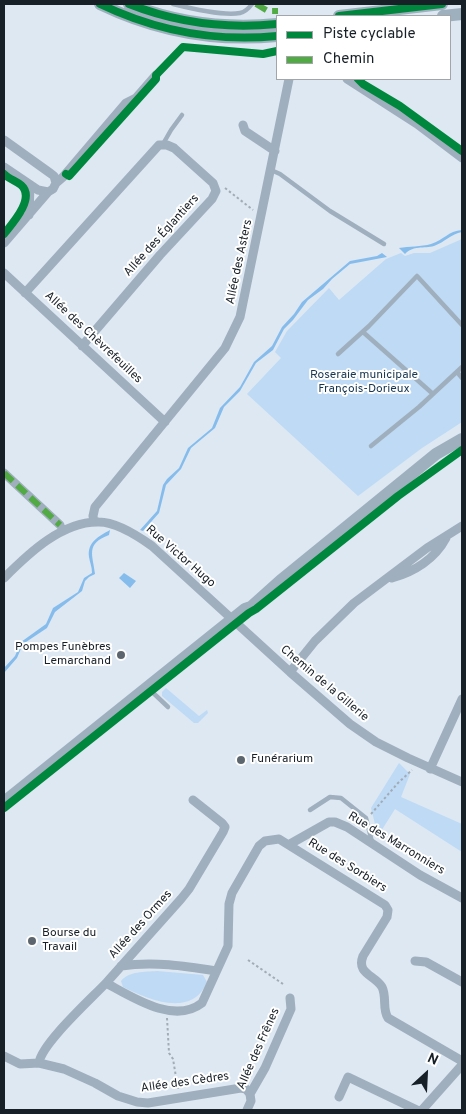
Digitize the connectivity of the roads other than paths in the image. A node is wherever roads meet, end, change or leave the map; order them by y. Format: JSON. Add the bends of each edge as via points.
{"nodes":[{"id":1,"x":100,"y":4,"type":"edge"},
{"id":2,"x":130,"y":4,"type":"edge"},
{"id":3,"x":173,"y":4,"type":"edge"},
{"id":4,"x":252,"y":4,"type":"edge"},
{"id":5,"x":442,"y":4,"type":"edge"},
{"id":6,"x":348,"y":15,"type":"edge"},
{"id":7,"x":276,"y":24,"type":"edge"},
{"id":8,"x":276,"y":36,"type":"edge"},
{"id":9,"x":156,"y":75,"type":"dead end"},
{"id":10,"x":289,"y":80,"type":"edge"},
{"id":11,"x":349,"y":80,"type":"edge"},
{"id":12,"x":182,"y":115,"type":"dead end"},
{"id":13,"x":243,"y":125,"type":"dead end"},
{"id":14,"x":4,"y":140,"type":"edge"},
{"id":15,"x":163,"y":144,"type":"junction"},
{"id":16,"x":275,"y":152,"type":"junction"},
{"id":17,"x":462,"y":158,"type":"edge"},
{"id":18,"x":4,"y":167,"type":"edge"},
{"id":19,"x":271,"y":170,"type":"junction"},
{"id":20,"x":56,"y":183,"type":"junction"},
{"id":21,"x":30,"y":185,"type":"junction"},
{"id":22,"x":48,"y":192,"type":"junction"},
{"id":23,"x":29,"y":215,"type":"junction"},
{"id":24,"x":4,"y":243,"type":"edge"},
{"id":25,"x":384,"y":244,"type":"dead end"},
{"id":26,"x":4,"y":273,"type":"edge"},
{"id":27,"x":25,"y":293,"type":"junction"},
{"id":28,"x":462,"y":325,"type":"edge"},
{"id":29,"x":363,"y":332,"type":"junction"},
{"id":30,"x":82,"y":346,"type":"junction"},
{"id":31,"x":338,"y":354,"type":"dead end"},
{"id":32,"x":462,"y":367,"type":"edge"},
{"id":33,"x":457,"y":372,"type":"junction"},
{"id":34,"x":462,"y":378,"type":"edge"},
{"id":35,"x":433,"y":394,"type":"junction"},
{"id":36,"x":165,"y":422,"type":"junction"},
{"id":37,"x":462,"y":439,"type":"edge"},
{"id":38,"x":371,"y":446,"type":"dead end"},
{"id":39,"x":4,"y":474,"type":"edge"},
{"id":40,"x":94,"y":522,"type":"junction"},
{"id":41,"x":60,"y":525,"type":"dead end"},
{"id":42,"x":462,"y":526,"type":"edge"},
{"id":43,"x":4,"y":578,"type":"edge"},
{"id":44,"x":232,"y":620,"type":"junction"},
{"id":45,"x":290,"y":672,"type":"junction"},
{"id":46,"x":148,"y":687,"type":"junction"},
{"id":47,"x":462,"y":699,"type":"edge"},
{"id":48,"x":168,"y":707,"type":"dead end"},
{"id":49,"x":430,"y":768,"type":"junction"},
{"id":50,"x":462,"y":782,"type":"edge"},
{"id":51,"x":193,"y":800,"type":"dead end"},
{"id":52,"x":4,"y":802,"type":"edge"},
{"id":53,"x":310,"y":810,"type":"dead end"},
{"id":54,"x":372,"y":843,"type":"junction"},
{"id":55,"x":290,"y":844,"type":"junction"},
{"id":56,"x":462,"y":898,"type":"edge"},
{"id":57,"x":415,"y":961,"type":"dead end"},
{"id":58,"x":121,"y":966,"type":"junction"},
{"id":59,"x":216,"y":971,"type":"junction"},
{"id":60,"x":462,"y":982,"type":"edge"},
{"id":61,"x":106,"y":983,"type":"junction"},
{"id":62,"x":290,"y":998,"type":"dead end"},
{"id":63,"x":4,"y":1056,"type":"edge"},
{"id":64,"x":38,"y":1063,"type":"junction"},
{"id":65,"x":462,"y":1066,"type":"edge"},
{"id":66,"x":250,"y":1094,"type":"junction"},
{"id":67,"x":339,"y":1097,"type":"dead end"},
{"id":68,"x":248,"y":1110,"type":"edge"},
{"id":69,"x":417,"y":1110,"type":"edge"},
{"id":70,"x":422,"y":1110,"type":"edge"}],
"edges":[{"from":1,"to":8,"type":"main road","via":[[144,22],[195,35],[230,38]]},
{"from":2,"to":7,"type":"main road","via":[[197,22],[230,26]]},
{"from":3,"to":4,"type":"lane","via":[[240,13]]},
{"from":5,"to":6,"type":"main road"},
{"from":9,"to":20,"type":"street","via":[[136,98],[126,103]]},
{"from":10,"to":16,"type":"street","name":"Allée des Asters"},
{"from":11,"to":17,"type":"street","via":[[417,124]]},
{"from":12,"to":15,"type":"lane"},
{"from":13,"to":16,"type":"street","via":[[245,131]]},
{"from":14,"to":20,"type":"street","via":[[50,173]]},
{"from":15,"to":27,"type":"street"},
{"from":15,"to":30,"type":"street","name":"Allée des Églantiers","via":[[174,148],[213,183],[216,191]]},
{"from":16,"to":19,"type":"street","name":"Allée des Asters"},
{"from":18,"to":21,"type":"street"},
{"from":19,"to":25,"type":"lane"},
{"from":19,"to":36,"type":"street","name":"Allée des Asters","via":[[240,317],[225,348]]},
{"from":20,"to":22,"type":"street"},
{"from":21,"to":22,"type":"street"},
{"from":21,"to":23,"type":"street"},
{"from":22,"to":23,"type":"street"},
{"from":23,"to":24,"type":"street"},
{"from":26,"to":27,"type":"street","name":"Allée des Chèvrefeuilles"},
{"from":27,"to":30,"type":"street","name":"Allée des Chèvrefeuilles"},
{"from":28,"to":29,"type":"lane","via":[[417,276]]},
{"from":29,"to":31,"type":"lane"},
{"from":29,"to":35,"type":"lane"},
{"from":30,"to":36,"type":"street","name":"Allée des Chèvrefeuilles"},
{"from":32,"to":33,"type":"lane"},
{"from":33,"to":34,"type":"lane"},
{"from":33,"to":35,"type":"lane"},
{"from":35,"to":38,"type":"lane"},
{"from":36,"to":40,"type":"street","name":"Allée des Asters","via":[[95,508]]},
{"from":37,"to":44,"type":"main road","via":[[436,454]]},
{"from":39,"to":41,"type":"street"},
{"from":40,"to":43,"type":"street","name":"Rue Victor Hugo","via":[[65,530],[47,540]]},
{"from":40,"to":44,"type":"street","name":"Rue Victor Hugo","via":[[126,530],[152,546]]},
{"from":42,"to":45,"type":"street","via":[[448,535],[418,568],[386,579],[340,615]]},
{"from":44,"to":45,"type":"street","name":"Chemin de la Gillerie"},
{"from":44,"to":46,"type":"main road"},
{"from":45,"to":49,"type":"street","name":"Chemin de la Gillerie","via":[[376,742]]},
{"from":46,"to":48,"type":"lane"},
{"from":46,"to":52,"type":"main road"},
{"from":47,"to":49,"type":"street"},
{"from":49,"to":50,"type":"street","name":"Chemin de la Gillerie"},
{"from":51,"to":58,"type":"street","name":"Allée des Ormes","via":[[222,823],[225,827],[223,832],[189,889]]},
{"from":53,"to":54,"type":"lane","via":[[330,797],[341,798],[366,818]]},
{"from":54,"to":55,"type":"street","name":"Rue des Marronniers","via":[[347,827],[329,822]]},
{"from":54,"to":56,"type":"street","name":"Rue des Marronniers"},
{"from":55,"to":59,"type":"street","via":[[275,838],[259,846],[232,893],[228,946]]},
{"from":55,"to":65,"type":"street","name":"Rue des Sorbiers","via":[[385,905],[387,917],[361,961],[364,972],[381,986],[388,1018]]},
{"from":57,"to":60,"type":"street","via":[[426,962]]},
{"from":58,"to":59,"type":"street","via":[[144,963]]},
{"from":58,"to":61,"type":"street","name":"Allée des Ormes"},
{"from":59,"to":61,"type":"street","via":[[202,1003],[187,1011],[145,1004]]},
{"from":61,"to":64,"type":"street","name":"Allée des Ormes","via":[[45,1048]]},
{"from":62,"to":66,"type":"street","name":"Allée des Frênes","via":[[291,1009]]},
{"from":63,"to":64,"type":"street","name":"Allée des Cèdres","via":[[20,1064]]},
{"from":64,"to":66,"type":"street","name":"Allée des Cèdres","via":[[64,1069],[137,1102],[241,1088]]},
{"from":65,"to":70,"type":"street"},
{"from":66,"to":68,"type":"street","name":"Allée des Frênes"},
{"from":67,"to":69,"type":"street","via":[[348,1077]]}]}
